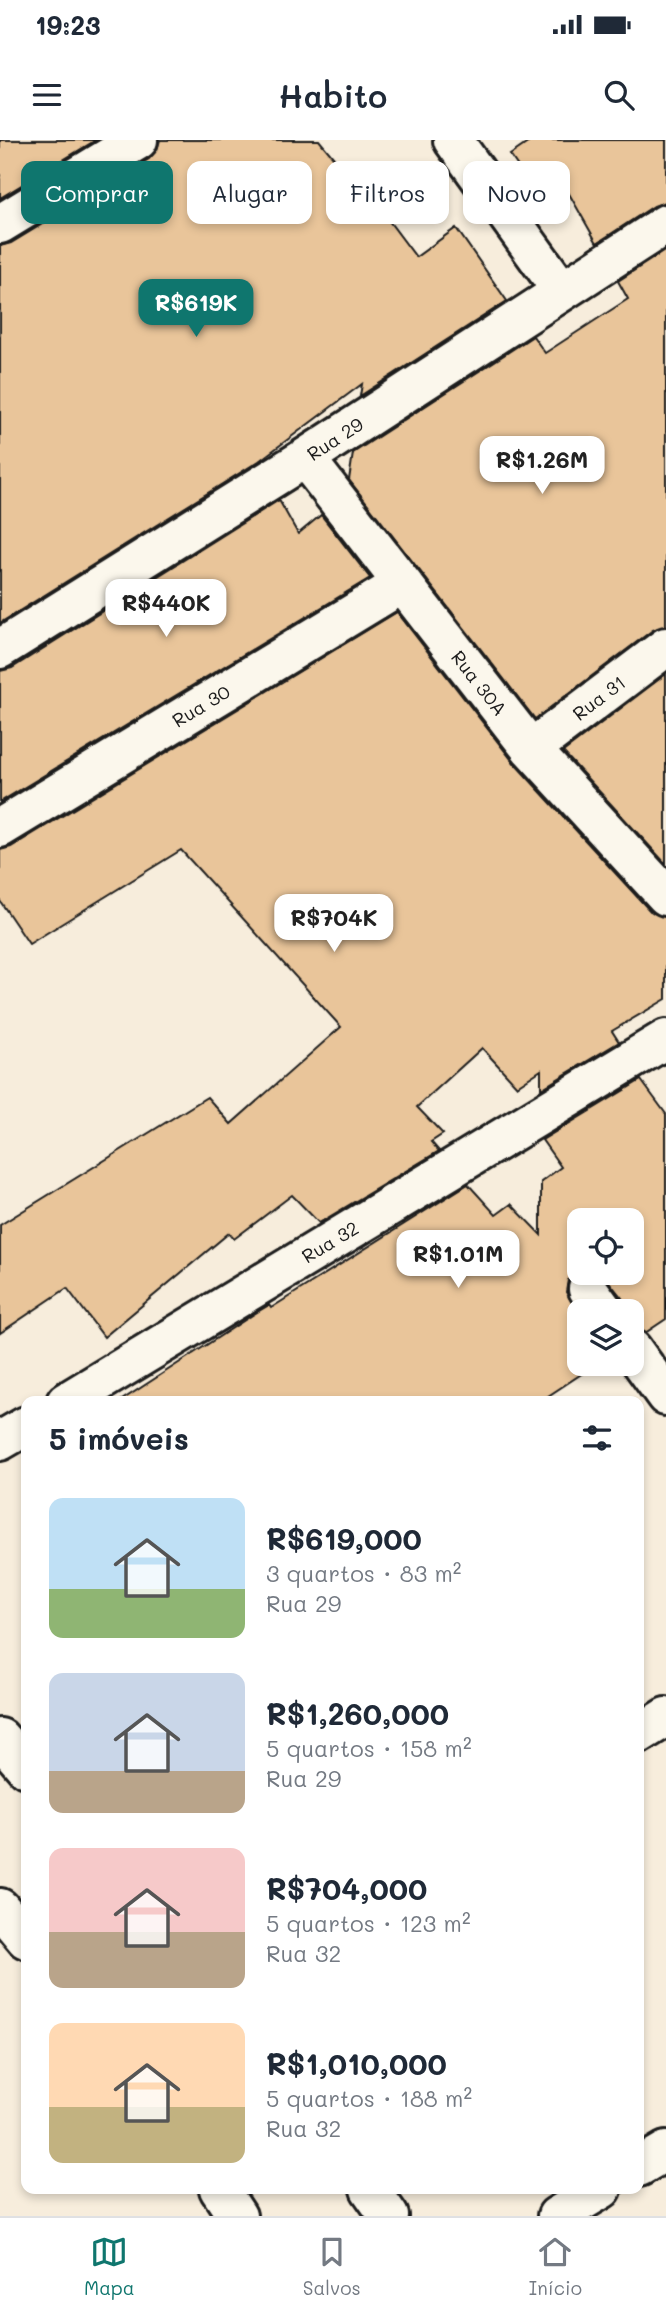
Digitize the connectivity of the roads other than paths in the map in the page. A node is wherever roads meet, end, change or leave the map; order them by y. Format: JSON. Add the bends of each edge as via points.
{"nodes":[{"id":1,"x":138,"y":140,"type":"edge"},
{"id":2,"x":453,"y":140,"type":"edge"},
{"id":3,"x":0,"y":224,"type":"edge"},
{"id":4,"x":666,"y":224,"type":"edge"},
{"id":5,"x":562,"y":291,"type":"junction"},
{"id":6,"x":305,"y":458,"type":"junction"},
{"id":7,"x":402,"y":584,"type":"junction"},
{"id":8,"x":666,"y":647,"type":"edge"},
{"id":9,"x":0,"y":649,"type":"edge"},
{"id":10,"x":531,"y":749,"type":"junction"},
{"id":11,"x":0,"y":828,"type":"edge"},
{"id":12,"x":666,"y":896,"type":"edge"},
{"id":13,"x":666,"y":1039,"type":"edge"},
{"id":14,"x":644,"y":1366,"type":"edge"},
{"id":15,"x":76,"y":1396,"type":"edge"},
{"id":16,"x":666,"y":1396,"type":"edge"},
{"id":17,"x":21,"y":1429,"type":"edge"},
{"id":18,"x":0,"y":1441,"type":"edge"},
{"id":19,"x":666,"y":1717,"type":"edge"},
{"id":20,"x":644,"y":1731,"type":"edge"},
{"id":21,"x":0,"y":1738,"type":"edge"},
{"id":22,"x":21,"y":1762,"type":"edge"},
{"id":23,"x":0,"y":1909,"type":"edge"},
{"id":24,"x":21,"y":1933,"type":"edge"},
{"id":25,"x":666,"y":2151,"type":"edge"},
{"id":26,"x":644,"y":2164,"type":"edge"},
{"id":27,"x":222,"y":2194,"type":"edge"},
{"id":28,"x":374,"y":2194,"type":"edge"},
{"id":29,"x":594,"y":2194,"type":"edge"},
{"id":30,"x":237,"y":2216,"type":"edge"},
{"id":31,"x":389,"y":2216,"type":"edge"},
{"id":32,"x":557,"y":2216,"type":"edge"}],
"edges":[{"from":1,"to":3,"type":"street"},
{"from":2,"to":5,"type":"street"},
{"from":4,"to":5,"type":"street","name":"Rua 29"},
{"from":5,"to":6,"type":"street","name":"Rua 29"},
{"from":6,"to":7,"type":"street","name":"Rua 30A"},
{"from":6,"to":9,"type":"street","name":"Rua 29"},
{"from":7,"to":10,"type":"street","name":"Rua 30A"},
{"from":7,"to":11,"type":"street","name":"Rua 30"},
{"from":8,"to":10,"type":"street","name":"Rua 31"},
{"from":10,"to":12,"type":"street","name":"Rua 30A"},
{"from":13,"to":15,"type":"street","name":"Rua 32"},
{"from":14,"to":16,"type":"street"},
{"from":17,"to":18,"type":"street"},
{"from":19,"to":20,"type":"street"},
{"from":21,"to":22,"type":"street"},
{"from":23,"to":24,"type":"street"},
{"from":25,"to":26,"type":"street"},
{"from":27,"to":30,"type":"street"},
{"from":28,"to":31,"type":"street"},
{"from":29,"to":32,"type":"street"}]}
